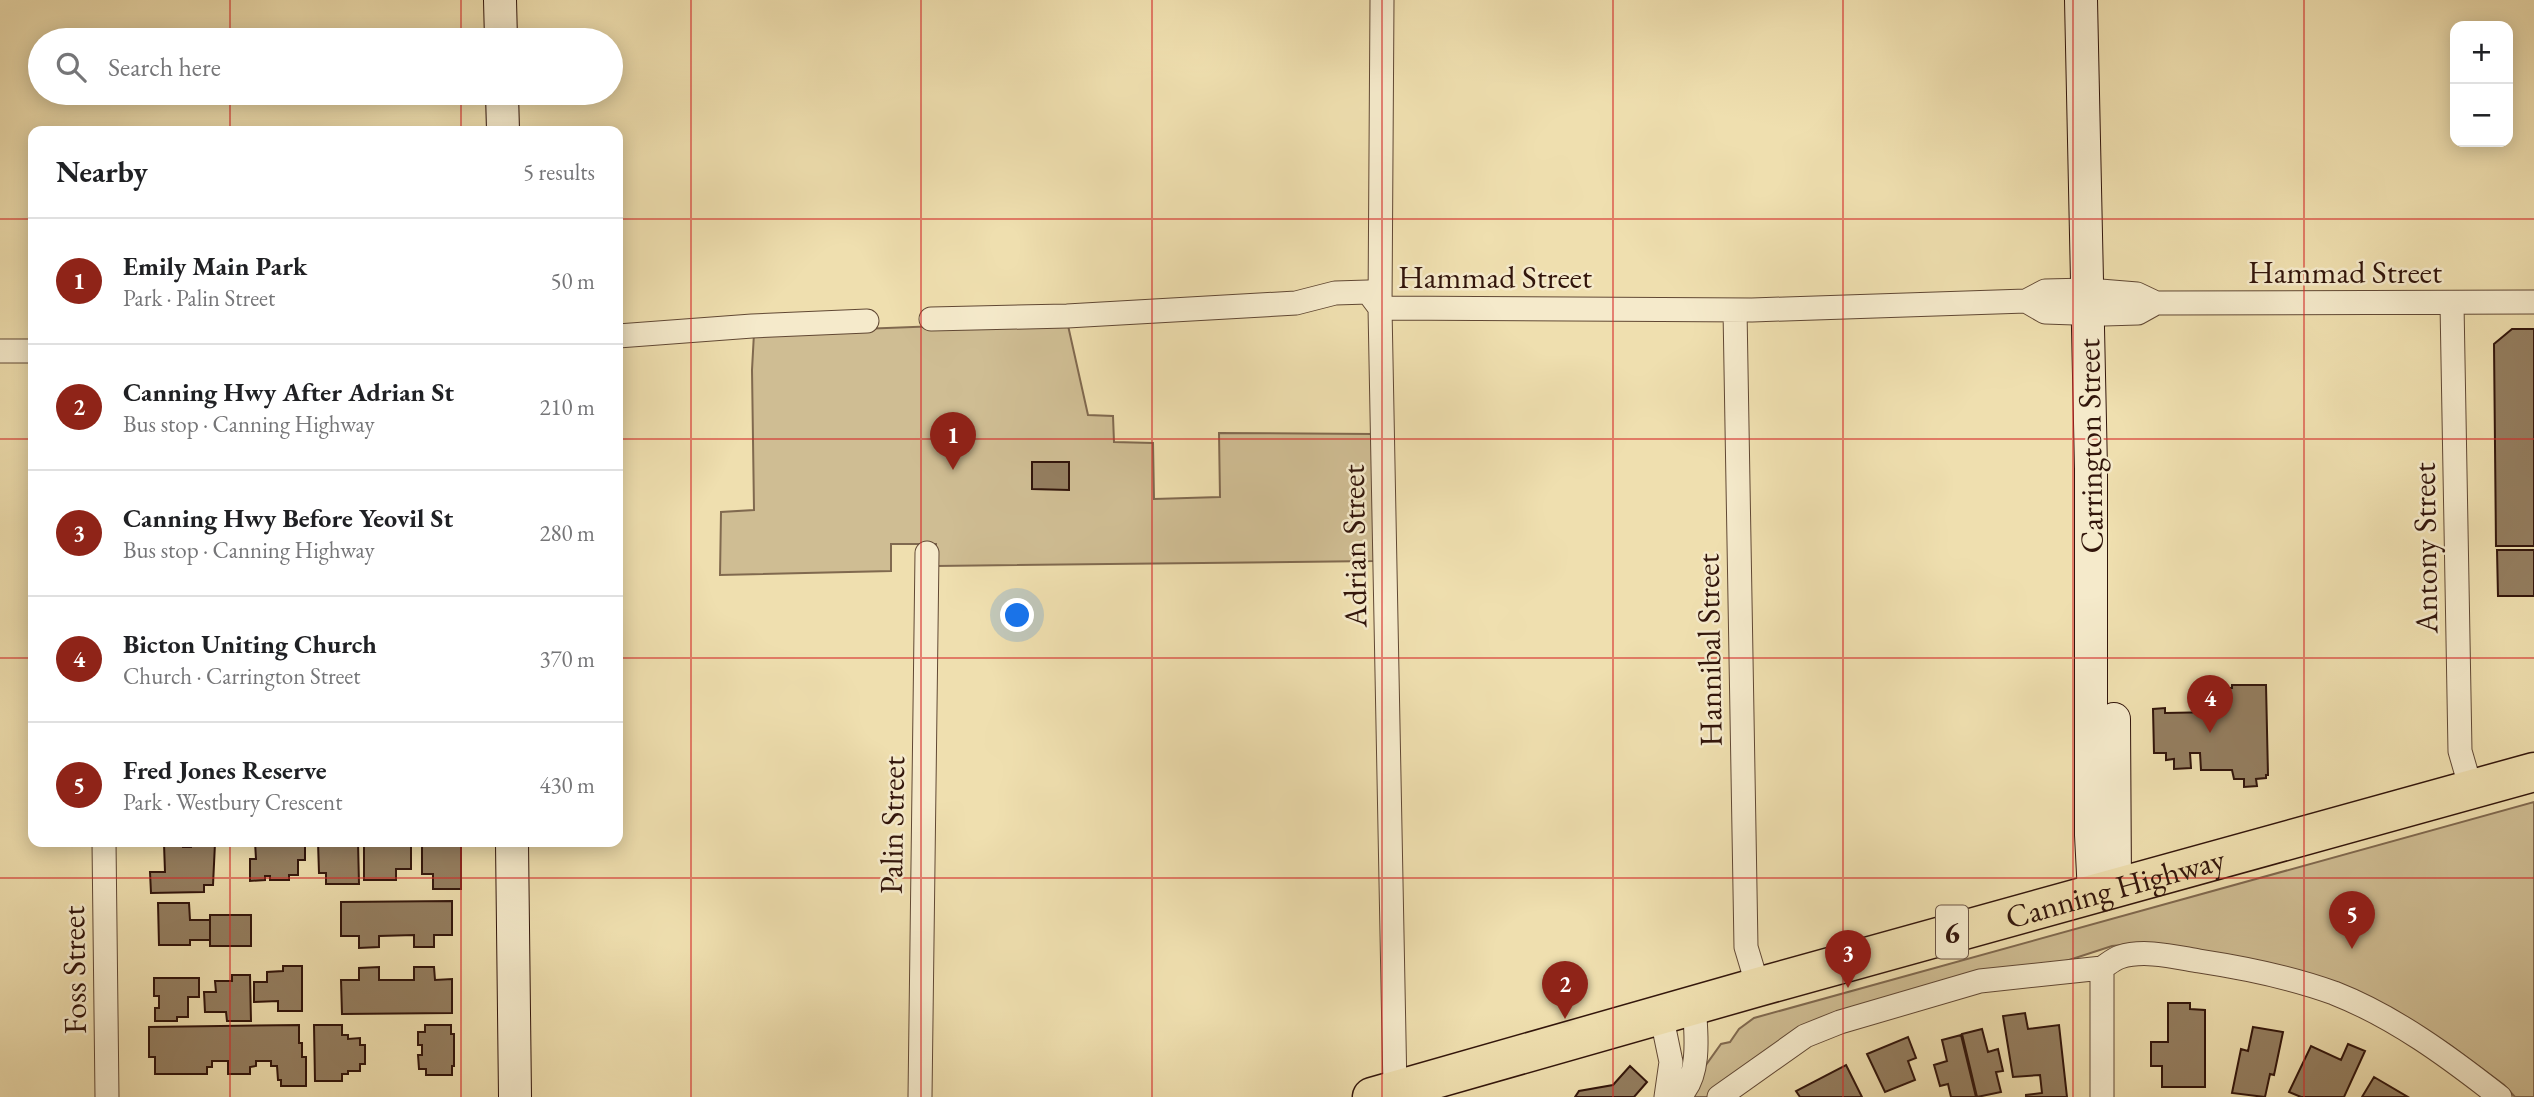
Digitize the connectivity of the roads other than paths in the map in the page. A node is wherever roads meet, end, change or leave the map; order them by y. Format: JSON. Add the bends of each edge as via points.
{"nodes":[{"id":1,"x":500,"y":0,"type":"edge"},
{"id":2,"x":1382,"y":0,"type":"edge"},
{"id":3,"x":2081,"y":0,"type":"edge"},
{"id":4,"x":2098,"y":0,"type":"edge"},
{"id":5,"x":501,"y":28,"type":"edge"},
{"id":6,"x":502,"y":105,"type":"edge"},
{"id":7,"x":503,"y":126,"type":"edge"},
{"id":8,"x":2096,"y":302,"type":"junction"},
{"id":9,"x":2534,"y":302,"type":"edge"},
{"id":10,"x":2452,"y":304,"type":"junction"},
{"id":11,"x":1380,"y":308,"type":"junction"},
{"id":12,"x":1735,"y":310,"type":"junction"},
{"id":13,"x":931,"y":319,"type":"dead end"},
{"id":14,"x":867,"y":321,"type":"dead end"},
{"id":15,"x":623,"y":336,"type":"edge"},
{"id":16,"x":0,"y":351,"type":"edge"},
{"id":17,"x":28,"y":351,"type":"edge"},
{"id":18,"x":927,"y":553,"type":"dead end"},
{"id":19,"x":2534,"y":772,"type":"edge"},
{"id":20,"x":2471,"y":789,"type":"junction"},
{"id":21,"x":104,"y":847,"type":"edge"},
{"id":22,"x":512,"y":847,"type":"edge"},
{"id":23,"x":2104,"y":890,"type":"junction"},
{"id":24,"x":2102,"y":968,"type":"junction"},
{"id":25,"x":1758,"y":987,"type":"junction"},
{"id":26,"x":1677,"y":1009,"type":"junction"},
{"id":27,"x":1383,"y":1094,"type":"edge"},
{"id":28,"x":107,"y":1097,"type":"edge"},
{"id":29,"x":515,"y":1097,"type":"edge"},
{"id":30,"x":920,"y":1097,"type":"edge"},
{"id":31,"x":1666,"y":1097,"type":"edge"},
{"id":32,"x":1678,"y":1097,"type":"edge"},
{"id":33,"x":1719,"y":1097,"type":"edge"},
{"id":34,"x":2102,"y":1097,"type":"edge"},
{"id":35,"x":2500,"y":1097,"type":"edge"}],
"edges":[{"from":1,"to":5,"type":"main road"},
{"from":2,"to":11,"type":"street","name":"Adrian Street"},
{"from":3,"to":8,"type":"main road","name":"Carrington Street"},
{"from":4,"to":8,"type":"main road","name":"Carrington Street"},
{"from":6,"to":7,"type":"main road"},
{"from":8,"to":10,"type":"street","name":"Hammad Street","via":[[2137,294],[2156,303]]},
{"from":8,"to":12,"type":"street","name":"Hammad Street","via":[[2045,312],[2026,300]]},
{"from":8,"to":23,"type":"main road","name":"Carrington Street","via":[[2091,835]]},
{"from":9,"to":10,"type":"street","name":"Hammad Street"},
{"from":10,"to":20,"type":"street","name":"Antony Street","via":[[2460,751]]},
{"from":11,"to":12,"type":"street","name":"Hammad Street"},
{"from":11,"to":13,"type":"street","name":"Hammad Street","via":[[1368,292],[1335,293],[1296,303]]},
{"from":11,"to":27,"type":"street","name":"Adrian Street"},
{"from":12,"to":25,"type":"street","name":"Hannibal Street","via":[[1746,947]]},
{"from":14,"to":15,"type":"street"},
{"from":16,"to":17,"type":"street"},
{"from":18,"to":30,"type":"street","name":"Palin Street"},
{"from":19,"to":20,"type":"highway","name":"Canning Highway","number":"6"},
{"from":20,"to":23,"type":"highway","name":"Canning Highway","number":"6"},
{"from":21,"to":28,"type":"street","name":"Foss Street"},
{"from":22,"to":29,"type":"main road"},
{"from":23,"to":25,"type":"highway","name":"Canning Highway","number":"6"},
{"from":24,"to":33,"type":"street","via":[[1980,981],[1840,1022],[1805,1036]]},
{"from":24,"to":34,"type":"street"},
{"from":24,"to":35,"type":"street","via":[[2135,953],[2179,957],[2259,971],[2334,993],[2403,1027]]},
{"from":25,"to":26,"type":"highway","name":"Canning Highway","number":"6"},
{"from":26,"to":27,"type":"highway","name":"Canning Highway","number":"6"},
{"from":26,"to":31,"type":"street"},
{"from":26,"to":32,"type":"street","via":[[1697,1042],[1694,1067]]}]}
